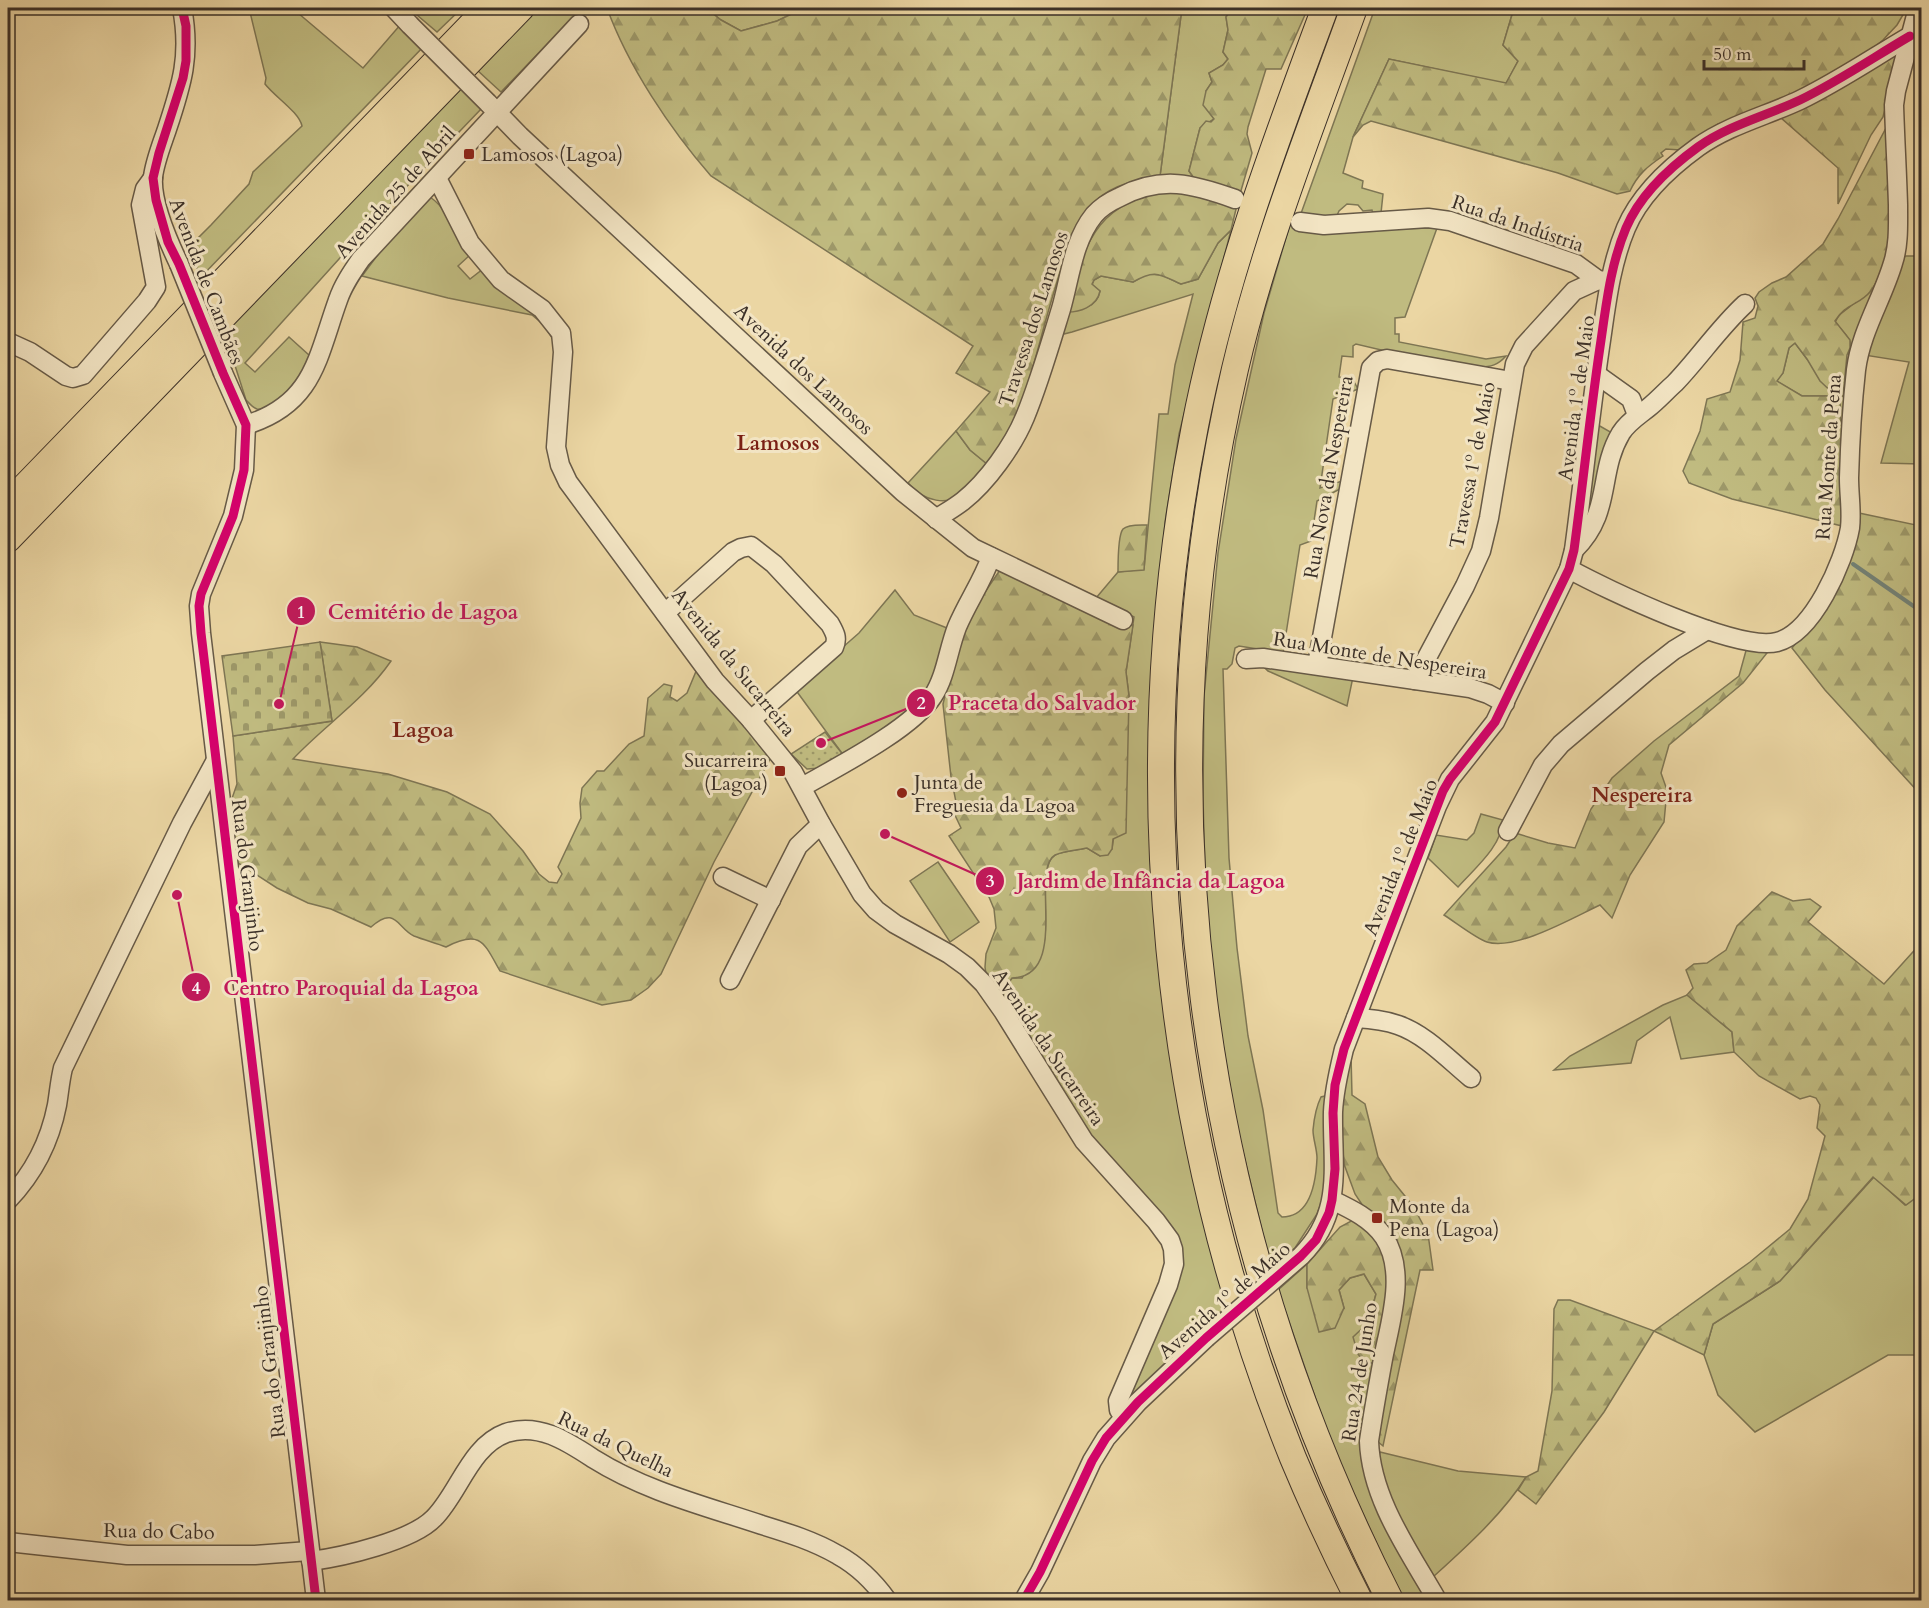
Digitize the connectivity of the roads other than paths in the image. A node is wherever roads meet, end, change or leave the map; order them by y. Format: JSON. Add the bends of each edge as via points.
{"nodes":[{"id":1,"x":182,"y":8,"type":"edge"},
{"id":2,"x":394,"y":8,"type":"edge"},
{"id":3,"x":488,"y":8,"type":"edge"},
{"id":4,"x":521,"y":8,"type":"edge"},
{"id":5,"x":1325,"y":8,"type":"edge"},
{"id":6,"x":1354,"y":8,"type":"edge"},
{"id":7,"x":1918,"y":8,"type":"edge"},
{"id":8,"x":579,"y":24,"type":"dead end"},
{"id":9,"x":1910,"y":36,"type":"junction"},
{"id":10,"x":492,"y":108,"type":"junction"},
{"id":11,"x":153,"y":178,"type":"junction"},
{"id":12,"x":437,"y":178,"type":"junction"},
{"id":13,"x":1234,"y":198,"type":"dead end"},
{"id":14,"x":1300,"y":222,"type":"dead end"},
{"id":15,"x":1604,"y":281,"type":"junction"},
{"id":16,"x":1745,"y":304,"type":"dead end"},
{"id":17,"x":8,"y":342,"type":"edge"},
{"id":18,"x":1596,"y":374,"type":"junction"},
{"id":19,"x":1512,"y":381,"type":"junction"},
{"id":20,"x":1637,"y":415,"type":"junction"},
{"id":21,"x":246,"y":425,"type":"junction"},
{"id":22,"x":8,"y":504,"type":"edge"},
{"id":23,"x":936,"y":519,"type":"junction"},
{"id":24,"x":8,"y":539,"type":"edge"},
{"id":25,"x":1574,"y":550,"type":"junction"},
{"id":26,"x":991,"y":557,"type":"junction"},
{"id":27,"x":1569,"y":569,"type":"junction"},
{"id":28,"x":665,"y":613,"type":"junction"},
{"id":29,"x":1123,"y":620,"type":"dead end"},
{"id":30,"x":1707,"y":630,"type":"junction"},
{"id":31,"x":1246,"y":659,"type":"dead end"},
{"id":32,"x":1317,"y":665,"type":"junction"},
{"id":33,"x":1415,"y":680,"type":"junction"},
{"id":34,"x":1505,"y":704,"type":"junction"},
{"id":35,"x":751,"y":720,"type":"junction"},
{"id":36,"x":215,"y":762,"type":"junction"},
{"id":37,"x":802,"y":787,"type":"junction"},
{"id":38,"x":821,"y":825,"type":"junction"},
{"id":39,"x":1508,"y":831,"type":"dead end"},
{"id":40,"x":723,"y":877,"type":"dead end"},
{"id":41,"x":771,"y":900,"type":"junction"},
{"id":42,"x":730,"y":980,"type":"dead end"},
{"id":43,"x":1356,"y":1018,"type":"junction"},
{"id":44,"x":1471,"y":1078,"type":"dead end"},
{"id":45,"x":8,"y":1200,"type":"edge"},
{"id":46,"x":1332,"y":1200,"type":"junction"},
{"id":47,"x":1124,"y":1417,"type":"junction"},
{"id":48,"x":8,"y":1542,"type":"edge"},
{"id":49,"x":310,"y":1556,"type":"junction"},
{"id":50,"x":316,"y":1600,"type":"edge"},
{"id":51,"x":887,"y":1600,"type":"edge"},
{"id":52,"x":1024,"y":1600,"type":"edge"},
{"id":53,"x":1359,"y":1600,"type":"edge"},
{"id":54,"x":1390,"y":1600,"type":"edge"},
{"id":55,"x":1437,"y":1600,"type":"edge"}],
"edges":[{"from":1,"to":11,"type":"street","name":"Avenida de Cambães","via":[[186,61]]},
{"from":2,"to":10,"type":"street","name":"Avenida dos Lamosos","bridge":true},
{"from":3,"to":22,"type":"highway"},
{"from":4,"to":24,"type":"highway"},
{"from":5,"to":53,"type":"highway","via":[[1252,207],[1195,425],[1168,614],[1161,820],[1176,1008],[1211,1199],[1270,1394],[1310,1498]]},
{"from":6,"to":54,"type":"highway","via":[[1281,208],[1223,425],[1194,639],[1189,818],[1202,998],[1220,1111],[1242,1211],[1298,1393],[1340,1498]]},
{"from":7,"to":9,"type":"street","name":"Rua Monte da Pena"},
{"from":8,"to":10,"type":"street","name":"Avenida 25 de Abril"},
{"from":9,"to":15,"type":"street","name":"Avenida 1º de Maio","via":[[1833,82],[1716,135],[1682,159],[1641,201],[1626,226]]},
{"from":9,"to":30,"type":"street","name":"Rua Monte da Pena","via":[[1894,105],[1897,249],[1857,361],[1846,546],[1829,588],[1791,636],[1777,642],[1756,643]]},
{"from":10,"to":12,"type":"street","name":"Avenida 25 de Abril"},
{"from":10,"to":23,"type":"street","name":"Avenida dos Lamosos"},
{"from":11,"to":17,"type":"street","via":[[141,205],[156,287],[83,375],[66,376]]},
{"from":11,"to":21,"type":"street","name":"Avenida de Cambães","bridge":true,"via":[[168,242]]},
{"from":12,"to":21,"type":"street","name":"Avenida 25 de Abril","via":[[361,259],[348,279],[319,359],[299,393],[278,410]]},
{"from":12,"to":28,"type":"street","name":"Avenida da Sucarreira","via":[[470,243],[501,280],[542,309],[561,333],[556,447],[560,465],[568,482]]},
{"from":13,"to":23,"type":"street","name":"Travessa dos Lamosos","via":[[1198,185],[1154,185],[1130,192],[1095,214],[1080,239],[1032,397],[1014,440],[963,501]]},
{"from":14,"to":15,"type":"street","name":"Rua da Indústria","via":[[1324,225],[1428,218],[1450,221],[1576,264]]},
{"from":15,"to":18,"type":"street","name":"Avenida 1º de Maio"},
{"from":15,"to":19,"type":"street","name":"Travessa 1º de Maio","via":[[1574,291],[1524,346]]},
{"from":16,"to":20,"type":"street","via":[[1676,381]]},
{"from":18,"to":20,"type":"street","via":[[1631,399]]},
{"from":18,"to":25,"type":"street","name":"Avenida 1º de Maio"},
{"from":19,"to":32,"type":"street","name":"Rua Nova da Nespereira","via":[[1387,359],[1371,368]]},
{"from":19,"to":33,"type":"street","name":"Travessa 1º de Maio","via":[[1481,551]]},
{"from":20,"to":25,"type":"street","via":[[1612,450],[1596,519]]},
{"from":21,"to":36,"type":"street","name":"Rua do Granjinho","via":[[244,470],[233,516],[199,606]]},
{"from":23,"to":26,"type":"street","name":"Avenida dos Lamosos","via":[[958,538]]},
{"from":25,"to":27,"type":"street","name":"Avenida 1º de Maio"},
{"from":26,"to":29,"type":"street","name":"Avenida dos Lamosos"},
{"from":26,"to":37,"type":"street","via":[[955,633],[938,686],[925,707],[890,735]]},
{"from":27,"to":30,"type":"street","name":"Rua Monte da Pena"},
{"from":27,"to":34,"type":"street","name":"Avenida 1º de Maio"},
{"from":28,"to":35,"type":"street","name":"Avenida da Sucarreira","via":[[715,681]]},
{"from":28,"to":35,"type":"street","via":[[733,552],[751,546],[774,564],[830,624],[837,641],[834,647]]},
{"from":30,"to":39,"type":"street","via":[[1656,664],[1561,744],[1543,765]]},
{"from":31,"to":32,"type":"street","name":"Rua Monte de Nespereira"},
{"from":32,"to":33,"type":"street","name":"Rua Monte de Nespereira"},
{"from":33,"to":34,"type":"street","name":"Rua Monte de Nespereira","via":[[1470,688]]},
{"from":34,"to":43,"type":"street","name":"Avenida 1º de Maio","via":[[1443,791]]},
{"from":35,"to":37,"type":"street","name":"Avenida da Sucarreira"},
{"from":36,"to":45,"type":"street","via":[[63,1068],[56,1108],[42,1151]]},
{"from":36,"to":49,"type":"street","name":"Rua do Granjinho"},
{"from":37,"to":38,"type":"street","name":"Avenida da Sucarreira"},
{"from":38,"to":41,"type":"street","via":[[798,846]]},
{"from":38,"to":47,"type":"street","name":"Avenida da Sucarreira","via":[[862,894],[876,910],[949,954],[984,984],[1084,1140],[1170,1240],[1174,1264],[1118,1401]]},
{"from":40,"to":41,"type":"street"},
{"from":41,"to":42,"type":"street"},
{"from":43,"to":44,"type":"street","via":[[1399,1025],[1414,1032]]},
{"from":43,"to":46,"type":"street","name":"Avenida 1º de Maio","via":[[1335,1085]]},
{"from":46,"to":47,"type":"street","name":"Avenida 1º de Maio","bridge":true,"via":[[1316,1239],[1301,1256],[1206,1338]]},
{"from":46,"to":55,"type":"street","name":"Rua 24 de Junho","via":[[1372,1224],[1392,1256],[1394,1298],[1369,1454],[1387,1511]]},
{"from":47,"to":52,"type":"street","name":"Avenida 1º de Maio","via":[[1092,1461]]},
{"from":48,"to":49,"type":"street","name":"Rua do Cabo","via":[[128,1555]]},
{"from":49,"to":50,"type":"street","name":"Rua do Granjinho"},
{"from":49,"to":51,"type":"street","name":"Rua da Quelha","via":[[347,1554],[424,1526],[441,1509],[487,1444],[503,1434],[524,1430],[549,1433],[565,1440],[652,1489],[821,1546],[852,1564]]}]}
